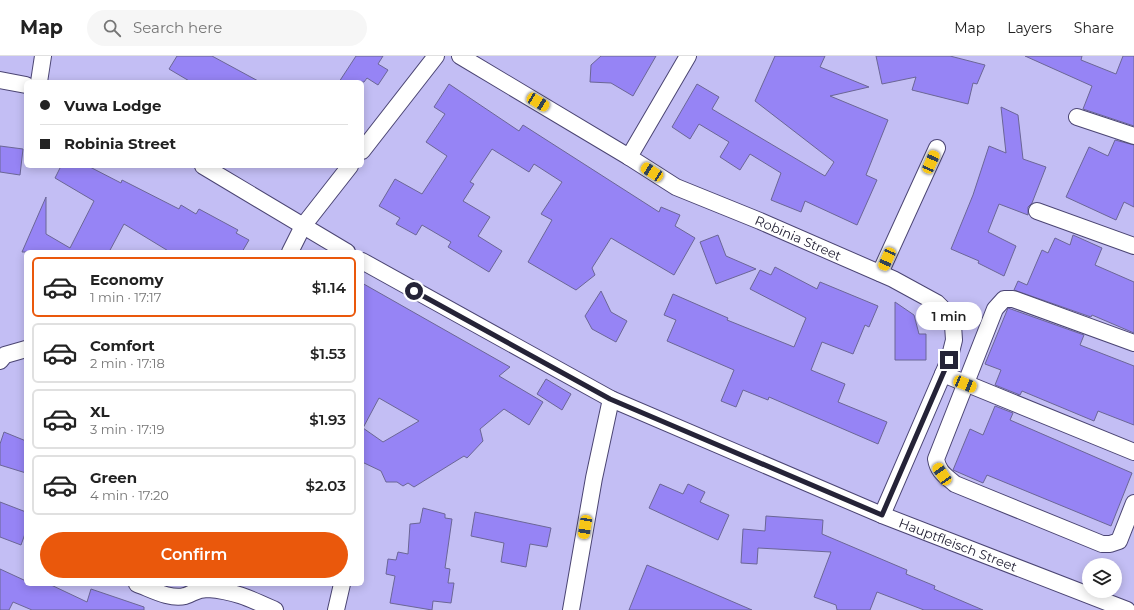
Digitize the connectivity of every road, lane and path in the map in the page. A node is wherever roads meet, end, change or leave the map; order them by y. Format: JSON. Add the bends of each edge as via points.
{"nodes":[{"id":1,"x":43,"y":56,"type":"edge"},
{"id":2,"x":436,"y":56,"type":"edge"},
{"id":3,"x":460,"y":56,"type":"edge"},
{"id":4,"x":688,"y":56,"type":"edge"},
{"id":5,"x":0,"y":80,"type":"edge"},
{"id":6,"x":39,"y":80,"type":"edge"},
{"id":7,"x":24,"y":86,"type":"edge"},
{"id":8,"x":1077,"y":117,"type":"dead end"},
{"id":9,"x":1134,"y":136,"type":"edge"},
{"id":10,"x":364,"y":148,"type":"edge"},
{"id":11,"x":937,"y":148,"type":"dead end"},
{"id":12,"x":629,"y":157,"type":"junction"},
{"id":13,"x":206,"y":168,"type":"edge"},
{"id":14,"x":348,"y":168,"type":"edge"},
{"id":15,"x":1037,"y":211,"type":"dead end"},
{"id":16,"x":304,"y":226,"type":"junction"},
{"id":17,"x":1134,"y":246,"type":"edge"},
{"id":18,"x":291,"y":250,"type":"edge"},
{"id":19,"x":344,"y":250,"type":"edge"},
{"id":20,"x":364,"y":262,"type":"edge"},
{"id":21,"x":880,"y":273,"type":"junction"},
{"id":22,"x":1134,"y":342,"type":"edge"},
{"id":23,"x":24,"y":350,"type":"edge"},
{"id":24,"x":0,"y":361,"type":"edge"},
{"id":25,"x":943,"y":374,"type":"junction"},
{"id":26,"x":965,"y":384,"type":"junction"},
{"id":27,"x":610,"y":399,"type":"junction"},
{"id":28,"x":1134,"y":452,"type":"edge"},
{"id":29,"x":1134,"y":503,"type":"edge"},
{"id":30,"x":882,"y":515,"type":"junction"},
{"id":31,"x":142,"y":586,"type":"edge"},
{"id":32,"x":342,"y":586,"type":"edge"},
{"id":33,"x":237,"y":588,"type":"edge"},
{"id":34,"x":275,"y":610,"type":"edge"},
{"id":35,"x":336,"y":610,"type":"edge"},
{"id":36,"x":571,"y":610,"type":"edge"},
{"id":37,"x":1127,"y":610,"type":"edge"}],
"edges":[{"from":1,"to":6,"type":"street"},
{"from":2,"to":10,"type":"street"},
{"from":3,"to":12,"type":"street","name":"Robinia Street"},
{"from":4,"to":12,"type":"street"},
{"from":5,"to":7,"type":"street"},
{"from":8,"to":9,"type":"street"},
{"from":11,"to":21,"type":"street"},
{"from":12,"to":21,"type":"street","name":"Robinia Street","via":[[676,187]]},
{"from":13,"to":16,"type":"street"},
{"from":14,"to":16,"type":"street"},
{"from":15,"to":17,"type":"street"},
{"from":16,"to":18,"type":"street"},
{"from":16,"to":19,"type":"street"},
{"from":20,"to":27,"type":"street","name":"Hauptfleisch Street"},
{"from":21,"to":25,"type":"street","name":"Robinia Street","via":[[937,304],[947,313],[953,325],[954,340]]},
{"from":22,"to":26,"type":"street","via":[[1013,299],[1004,299],[995,309]]},
{"from":23,"to":24,"type":"street","via":[[5,355]]},
{"from":25,"to":26,"type":"street"},
{"from":25,"to":30,"type":"street","name":"Robinia Street"},
{"from":26,"to":28,"type":"street"},
{"from":26,"to":29,"type":"street","via":[[936,459],[942,474],[955,484],[1102,544],[1119,541]]},
{"from":27,"to":30,"type":"street","name":"Hauptfleisch Street"},
{"from":27,"to":36,"type":"street"},
{"from":30,"to":37,"type":"street","name":"Hauptfleisch Street"},
{"from":31,"to":33,"type":"street","via":[[169,596],[184,596],[195,590]]},
{"from":32,"to":35,"type":"street"},
{"from":33,"to":34,"type":"street"}]}
